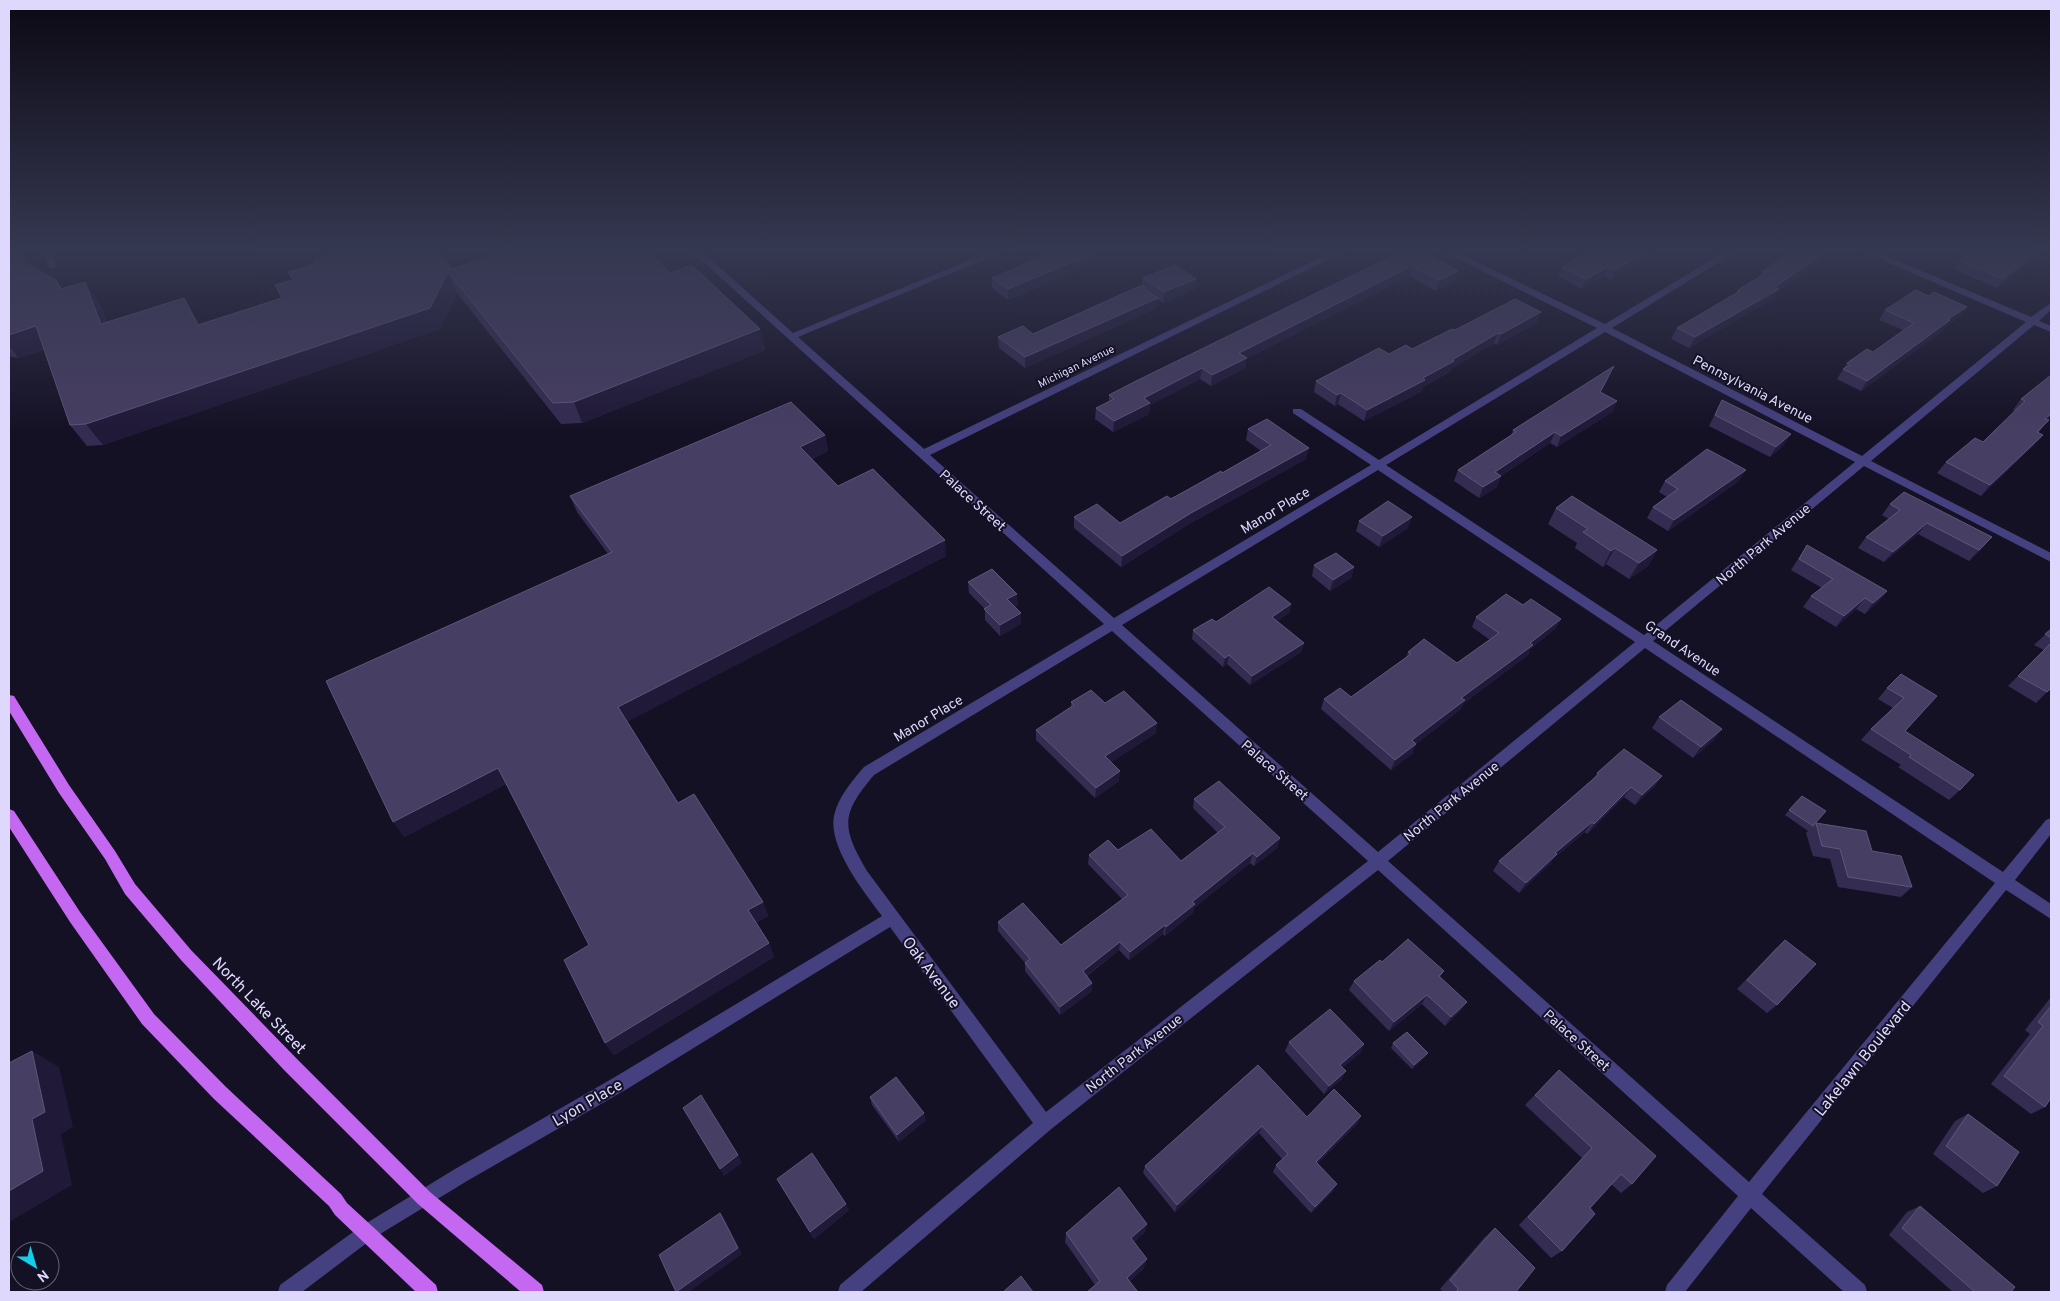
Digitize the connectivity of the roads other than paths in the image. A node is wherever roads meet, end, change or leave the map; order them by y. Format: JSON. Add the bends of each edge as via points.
{"nodes":[{"id":1,"x":759,"y":309,"type":"edge"},
{"id":2,"x":859,"y":309,"type":"edge"},
{"id":3,"x":1223,"y":309,"type":"edge"},
{"id":4,"x":1565,"y":309,"type":"edge"},
{"id":5,"x":1637,"y":309,"type":"edge"},
{"id":6,"x":2004,"y":309,"type":"edge"},
{"id":7,"x":2048,"y":309,"type":"edge"},
{"id":8,"x":2033,"y":321,"type":"junction"},
{"id":9,"x":1605,"y":328,"type":"junction"},
{"id":10,"x":2051,"y":329,"type":"edge"},
{"id":11,"x":790,"y":337,"type":"junction"},
{"id":12,"x":1298,"y":410,"type":"dead end"},
{"id":13,"x":923,"y":454,"type":"junction"},
{"id":14,"x":1862,"y":461,"type":"junction"},
{"id":15,"x":1380,"y":464,"type":"junction"},
{"id":16,"x":2051,"y":558,"type":"edge"},
{"id":17,"x":1112,"y":625,"type":"junction"},
{"id":18,"x":1646,"y":642,"type":"junction"},
{"id":19,"x":9,"y":700,"type":"edge"},
{"id":20,"x":842,"y":811,"type":"joint"},
{"id":21,"x":9,"y":815,"type":"edge"},
{"id":22,"x":2051,"y":824,"type":"edge"},
{"id":23,"x":1378,"y":860,"type":"junction"},
{"id":24,"x":2005,"y":881,"type":"junction"},
{"id":25,"x":2051,"y":912,"type":"edge"},
{"id":26,"x":892,"y":918,"type":"junction"},
{"id":27,"x":1044,"y":1124,"type":"junction"},
{"id":28,"x":1749,"y":1196,"type":"junction"},
{"id":29,"x":424,"y":1198,"type":"junction"},
{"id":30,"x":366,"y":1233,"type":"junction"},
{"id":31,"x":287,"y":1292,"type":"edge"},
{"id":32,"x":429,"y":1292,"type":"edge"},
{"id":33,"x":535,"y":1292,"type":"edge"},
{"id":34,"x":847,"y":1292,"type":"edge"},
{"id":35,"x":1674,"y":1292,"type":"edge"},
{"id":36,"x":1858,"y":1292,"type":"edge"}],
"edges":[{"from":1,"to":11,"type":"street","name":"Palace Street"},
{"from":2,"to":11,"type":"street"},
{"from":3,"to":13,"type":"street","name":"Michigan Avenue"},
{"from":4,"to":9,"type":"street","name":"Pennsylvania Avenue"},
{"from":5,"to":9,"type":"street","name":"Manor Place"},
{"from":6,"to":8,"type":"street"},
{"from":7,"to":8,"type":"street","name":"North Park Avenue"},
{"from":8,"to":10,"type":"street"},
{"from":8,"to":14,"type":"street","name":"North Park Avenue"},
{"from":9,"to":14,"type":"street","name":"Pennsylvania Avenue"},
{"from":9,"to":15,"type":"street","name":"Manor Place"},
{"from":11,"to":13,"type":"street","name":"Palace Street"},
{"from":12,"to":15,"type":"street","name":"Grand Avenue"},
{"from":13,"to":17,"type":"street","name":"Palace Street"},
{"from":14,"to":16,"type":"street","name":"Pennsylvania Avenue"},
{"from":14,"to":18,"type":"street","name":"North Park Avenue"},
{"from":15,"to":17,"type":"street","name":"Manor Place"},
{"from":15,"to":18,"type":"street","name":"Grand Avenue"},
{"from":17,"to":20,"type":"street","name":"Manor Place","via":[[869,772],[851,792]]},
{"from":17,"to":23,"type":"street","name":"Palace Street"},
{"from":18,"to":23,"type":"street","name":"North Park Avenue"},
{"from":18,"to":24,"type":"street","name":"Grand Avenue"},
{"from":19,"to":29,"type":"main road","name":"North Lake Street","via":[[130,889],[186,955]]},
{"from":20,"to":26,"type":"street","name":"Oak Avenue","via":[[841,834],[855,864]]},
{"from":21,"to":30,"type":"main road","via":[[148,1020]]},
{"from":22,"to":24,"type":"street","name":"Lakelawn Boulevard"},
{"from":23,"to":27,"type":"street","name":"North Park Avenue"},
{"from":23,"to":28,"type":"street","name":"Palace Street"},
{"from":24,"to":25,"type":"street","name":"Grand Avenue"},
{"from":24,"to":28,"type":"street","name":"Lakelawn Boulevard"},
{"from":26,"to":27,"type":"street","name":"Oak Avenue"},
{"from":26,"to":29,"type":"street","name":"Lyon Place"},
{"from":27,"to":34,"type":"street","name":"North Park Avenue"},
{"from":28,"to":35,"type":"street","name":"Lakelawn Boulevard"},
{"from":28,"to":36,"type":"street","name":"Palace Street"},
{"from":29,"to":30,"type":"street","name":"Lyon Place"},
{"from":29,"to":33,"type":"main road","name":"North Lake Street"},
{"from":30,"to":31,"type":"street","name":"Lyon Place"},
{"from":30,"to":32,"type":"main road"}]}
